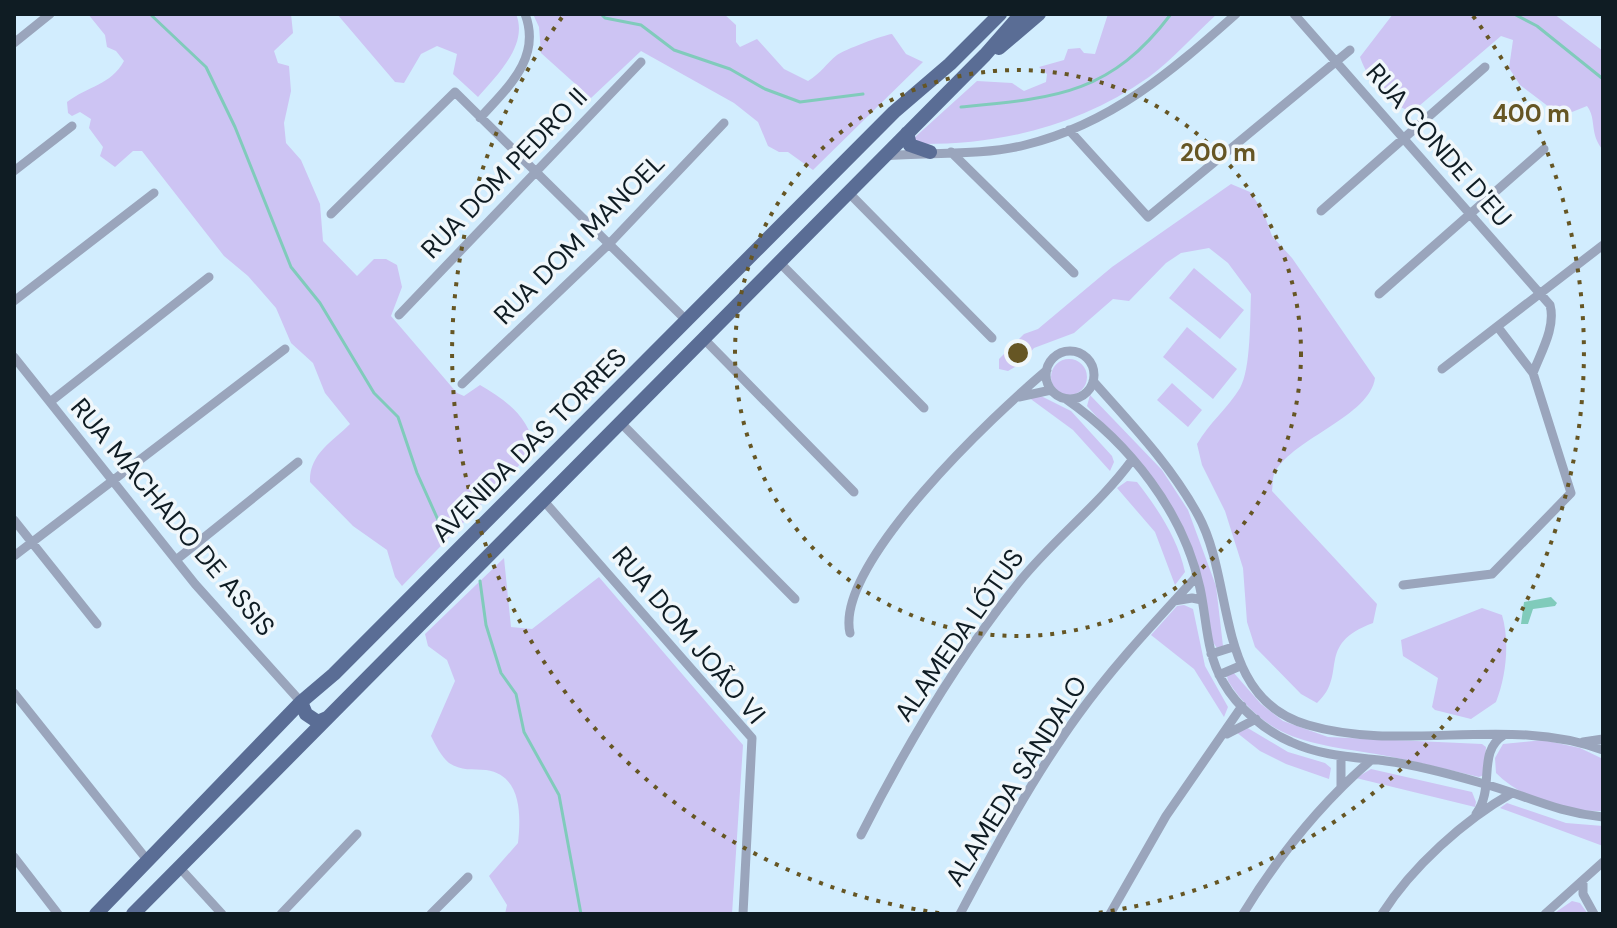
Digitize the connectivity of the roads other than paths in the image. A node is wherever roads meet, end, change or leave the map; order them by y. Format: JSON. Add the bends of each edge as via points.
{"nodes":[{"id":1,"x":50,"y":14,"type":"edge"},
{"id":2,"x":525,"y":14,"type":"edge"},
{"id":3,"x":989,"y":14,"type":"edge"},
{"id":4,"x":1000,"y":14,"type":"edge"},
{"id":5,"x":1021,"y":14,"type":"edge"},
{"id":6,"x":1039,"y":14,"type":"edge"},
{"id":7,"x":1236,"y":14,"type":"edge"},
{"id":8,"x":1294,"y":14,"type":"edge"},
{"id":9,"x":14,"y":43,"type":"edge"},
{"id":10,"x":1350,"y":50,"type":"dead end"},
{"id":11,"x":985,"y":55,"type":"junction"},
{"id":12,"x":641,"y":62,"type":"dead end"},
{"id":13,"x":1336,"y":62,"type":"junction"},
{"id":14,"x":1485,"y":67,"type":"dead end"},
{"id":15,"x":894,"y":112,"type":"junction"},
{"id":16,"x":480,"y":118,"type":"junction"},
{"id":17,"x":724,"y":123,"type":"dead end"},
{"id":18,"x":72,"y":126,"type":"dead end"},
{"id":19,"x":1069,"y":130,"type":"junction"},
{"id":20,"x":907,"y":133,"type":"junction"},
{"id":21,"x":1403,"y":138,"type":"junction"},
{"id":22,"x":1544,"y":149,"type":"dead end"},
{"id":23,"x":930,"y":152,"type":"junction"},
{"id":24,"x":951,"y":152,"type":"junction"},
{"id":25,"x":884,"y":156,"type":"junction"},
{"id":26,"x":14,"y":171,"type":"edge"},
{"id":27,"x":536,"y":171,"type":"junction"},
{"id":28,"x":848,"y":192,"type":"junction"},
{"id":29,"x":154,"y":193,"type":"dead end"},
{"id":30,"x":1321,"y":211,"type":"dead end"},
{"id":31,"x":331,"y":214,"type":"dead end"},
{"id":32,"x":1471,"y":214,"type":"junction"},
{"id":33,"x":610,"y":243,"type":"junction"},
{"id":34,"x":1603,"y":245,"type":"edge"},
{"id":35,"x":779,"y":262,"type":"junction"},
{"id":36,"x":1074,"y":273,"type":"dead end"},
{"id":37,"x":734,"y":274,"type":"junction"},
{"id":38,"x":209,"y":277,"type":"dead end"},
{"id":39,"x":1379,"y":294,"type":"dead end"},
{"id":40,"x":1540,"y":294,"type":"junction"},
{"id":41,"x":14,"y":301,"type":"edge"},
{"id":42,"x":729,"y":312,"type":"junction"},
{"id":43,"x":399,"y":315,"type":"dead end"},
{"id":44,"x":687,"y":321,"type":"junction"},
{"id":45,"x":1500,"y":330,"type":"dead end"},
{"id":46,"x":703,"y":338,"type":"junction"},
{"id":47,"x":992,"y":338,"type":"dead end"},
{"id":48,"x":285,"y":349,"type":"dead end"},
{"id":49,"x":14,"y":357,"type":"edge"},
{"id":50,"x":1442,"y":369,"type":"dead end"},
{"id":51,"x":1047,"y":370,"type":"junction"},
{"id":52,"x":1533,"y":373,"type":"junction"},
{"id":53,"x":1093,"y":381,"type":"junction"},
{"id":54,"x":462,"y":384,"type":"dead end"},
{"id":55,"x":1051,"y":390,"type":"junction"},
{"id":56,"x":1012,"y":399,"type":"junction"},
{"id":57,"x":1066,"y":399,"type":"junction"},
{"id":58,"x":50,"y":402,"type":"junction"},
{"id":59,"x":924,"y":408,"type":"dead end"},
{"id":60,"x":620,"y":422,"type":"junction"},
{"id":61,"x":1132,"y":460,"type":"junction"},
{"id":62,"x":298,"y":462,"type":"dead end"},
{"id":63,"x":1142,"y":471,"type":"junction"},
{"id":64,"x":1117,"y":480,"type":"junction"},
{"id":65,"x":113,"y":481,"type":"junction"},
{"id":66,"x":854,"y":492,"type":"dead end"},
{"id":67,"x":543,"y":500,"type":"junction"},
{"id":68,"x":14,"y":520,"type":"edge"},
{"id":69,"x":32,"y":542,"type":"junction"},
{"id":70,"x":14,"y":556,"type":"edge"},
{"id":71,"x":176,"y":560,"type":"junction"},
{"id":72,"x":1197,"y":576,"type":"junction"},
{"id":73,"x":1403,"y":585,"type":"dead end"},
{"id":74,"x":795,"y":599,"type":"dead end"},
{"id":75,"x":1202,"y":600,"type":"junction"},
{"id":76,"x":1174,"y":601,"type":"junction"},
{"id":77,"x":97,"y":624,"type":"dead end"},
{"id":78,"x":850,"y":633,"type":"dead end"},
{"id":79,"x":1233,"y":647,"type":"junction"},
{"id":80,"x":1211,"y":654,"type":"junction"},
{"id":81,"x":1240,"y":666,"type":"junction"},
{"id":82,"x":1219,"y":675,"type":"junction"},
{"id":83,"x":14,"y":693,"type":"edge"},
{"id":84,"x":301,"y":702,"type":"junction"},
{"id":85,"x":1242,"y":706,"type":"junction"},
{"id":86,"x":327,"y":718,"type":"junction"},
{"id":87,"x":1256,"y":719,"type":"junction"},
{"id":88,"x":1504,"y":735,"type":"junction"},
{"id":89,"x":1224,"y":736,"type":"junction"},
{"id":90,"x":266,"y":739,"type":"junction"},
{"id":91,"x":1603,"y":739,"type":"edge"},
{"id":92,"x":1581,"y":742,"type":"junction"},
{"id":93,"x":1603,"y":750,"type":"edge"},
{"id":94,"x":1341,"y":757,"type":"junction"},
{"id":95,"x":1371,"y":760,"type":"junction"},
{"id":96,"x":264,"y":781,"type":"junction"},
{"id":97,"x":1488,"y":785,"type":"junction"},
{"id":98,"x":1341,"y":786,"type":"junction"},
{"id":99,"x":1512,"y":793,"type":"junction"},
{"id":100,"x":1603,"y":817,"type":"edge"},
{"id":101,"x":1472,"y":820,"type":"junction"},
{"id":102,"x":357,"y":834,"type":"dead end"},
{"id":103,"x":861,"y":835,"type":"dead end"},
{"id":104,"x":14,"y":857,"type":"edge"},
{"id":105,"x":148,"y":861,"type":"junction"},
{"id":106,"x":1603,"y":862,"type":"edge"},
{"id":107,"x":179,"y":867,"type":"junction"},
{"id":108,"x":468,"y":877,"type":"dead end"},
{"id":109,"x":1583,"y":883,"type":"junction"},
{"id":110,"x":1567,"y":896,"type":"junction"},
{"id":111,"x":1591,"y":910,"type":"edge"},
{"id":112,"x":1546,"y":913,"type":"edge"},
{"id":113,"x":58,"y":914,"type":"edge"},
{"id":114,"x":96,"y":914,"type":"edge"},
{"id":115,"x":133,"y":914,"type":"edge"},
{"id":116,"x":222,"y":914,"type":"edge"},
{"id":117,"x":281,"y":914,"type":"edge"},
{"id":118,"x":431,"y":914,"type":"edge"},
{"id":119,"x":743,"y":914,"type":"edge"},
{"id":120,"x":960,"y":914,"type":"edge"},
{"id":121,"x":1110,"y":914,"type":"edge"},
{"id":122,"x":1243,"y":914,"type":"edge"},
{"id":123,"x":1382,"y":914,"type":"edge"}],
"edges":[{"from":1,"to":9,"type":"street"},
{"from":2,"to":16,"type":"street","via":[[531,42],[527,60]]},
{"from":3,"to":15,"type":"main road"},
{"from":4,"to":15,"type":"main road","name":"AVENIDA DAS TORRES"},
{"from":5,"to":11,"type":"main road","name":"AVENIDA DAS TORRES"},
{"from":6,"to":11,"type":"main road"},
{"from":7,"to":19,"type":"street","via":[[1154,86]]},
{"from":8,"to":13,"type":"street","name":"RUA CONDE D'EU"},
{"from":10,"to":13,"type":"street"},
{"from":11,"to":20,"type":"main road","name":"AVENIDA DAS TORRES"},
{"from":12,"to":27,"type":"street","name":"RUA DOM PEDRO II"},
{"from":13,"to":19,"type":"street","via":[[1148,217]]},
{"from":13,"to":21,"type":"street","name":"RUA CONDE D'EU"},
{"from":14,"to":21,"type":"street"},
{"from":15,"to":37,"type":"main road","name":"AVENIDA DAS TORRES"},
{"from":16,"to":27,"type":"street"},
{"from":16,"to":31,"type":"street","via":[[455,92]]},
{"from":17,"to":33,"type":"street","name":"RUA DOM MANOEL"},
{"from":18,"to":26,"type":"street"},
{"from":19,"to":24,"type":"street","via":[[1024,145]]},
{"from":20,"to":23,"type":"main road","via":[[910,145]]},
{"from":20,"to":25,"type":"main road","name":"AVENIDA DAS TORRES"},
{"from":21,"to":30,"type":"street"},
{"from":21,"to":32,"type":"street","name":"RUA CONDE D'EU"},
{"from":22,"to":32,"type":"street"},
{"from":23,"to":24,"type":"street"},
{"from":23,"to":25,"type":"street"},
{"from":24,"to":36,"type":"street"},
{"from":25,"to":28,"type":"main road","name":"AVENIDA DAS TORRES"},
{"from":27,"to":33,"type":"street"},
{"from":27,"to":43,"type":"street","name":"RUA DOM PEDRO II"},
{"from":28,"to":35,"type":"main road","name":"AVENIDA DAS TORRES"},
{"from":28,"to":47,"type":"street"},
{"from":29,"to":41,"type":"street"},
{"from":32,"to":39,"type":"street"},
{"from":32,"to":40,"type":"street","name":"RUA CONDE D'EU"},
{"from":33,"to":44,"type":"street"},
{"from":33,"to":54,"type":"street","name":"RUA DOM MANOEL"},
{"from":34,"to":40,"type":"street"},
{"from":35,"to":42,"type":"main road","name":"AVENIDA DAS TORRES"},
{"from":35,"to":59,"type":"street"},
{"from":37,"to":42,"type":"main road","via":[[745,270],[753,279]]},
{"from":37,"to":44,"type":"main road","name":"AVENIDA DAS TORRES"},
{"from":38,"to":58,"type":"street"},
{"from":40,"to":50,"type":"street"},
{"from":40,"to":52,"type":"street","name":"RUA CONDE D'EU","via":[[1553,315]]},
{"from":42,"to":46,"type":"main road","name":"AVENIDA DAS TORRES"},
{"from":44,"to":84,"type":"main road","name":"AVENIDA DAS TORRES"},
{"from":45,"to":52,"type":"street"},
{"from":46,"to":60,"type":"main road","name":"AVENIDA DAS TORRES"},
{"from":46,"to":66,"type":"street"},
{"from":48,"to":65,"type":"street"},
{"from":49,"to":58,"type":"street","name":"RUA MACHADO DE ASSIS"},
{"from":51,"to":53,"type":"street","via":[[1059,354],[1073,351],[1091,363]]},
{"from":51,"to":55,"type":"street"},
{"from":51,"to":56,"type":"street"},
{"from":52,"to":73,"type":"street","via":[[1571,493],[1492,574]]},
{"from":53,"to":57,"type":"street","via":[[1083,395]]},
{"from":53,"to":79,"type":"street","via":[[1153,447],[1199,517],[1218,568]]},
{"from":55,"to":56,"type":"street"},
{"from":55,"to":57,"type":"street"},
{"from":56,"to":78,"type":"street","via":[[888,537],[853,598]]},
{"from":57,"to":61,"type":"street"},
{"from":58,"to":65,"type":"street","name":"RUA MACHADO DE ASSIS"},
{"from":60,"to":67,"type":"main road","name":"AVENIDA DAS TORRES"},
{"from":60,"to":74,"type":"street"},
{"from":61,"to":63,"type":"street"},
{"from":61,"to":64,"type":"street","name":"ALAMEDA LÓTUS"},
{"from":62,"to":71,"type":"street"},
{"from":63,"to":64,"type":"street","name":"ALAMEDA LÓTUS"},
{"from":63,"to":72,"type":"street","via":[[1173,516]]},
{"from":64,"to":103,"type":"street","name":"ALAMEDA LÓTUS","via":[[1062,532],[975,643],[901,757]]},
{"from":65,"to":69,"type":"street"},
{"from":65,"to":71,"type":"street","name":"RUA MACHADO DE ASSIS"},
{"from":67,"to":86,"type":"main road","name":"AVENIDA DAS TORRES"},
{"from":67,"to":119,"type":"street","name":"RUA DOM JOÃO VI","via":[[752,738]]},
{"from":68,"to":69,"type":"street"},
{"from":69,"to":70,"type":"street"},
{"from":69,"to":77,"type":"street"},
{"from":71,"to":84,"type":"street","name":"RUA MACHADO DE ASSIS"},
{"from":72,"to":75,"type":"street"},
{"from":72,"to":76,"type":"street","name":"ALAMEDA SÂNDALO"},
{"from":75,"to":76,"type":"street"},
{"from":75,"to":80,"type":"street"},
{"from":76,"to":120,"type":"street","name":"ALAMEDA SÂNDALO","via":[[1077,717]]},
{"from":79,"to":80,"type":"street"},
{"from":79,"to":81,"type":"street"},
{"from":80,"to":82,"type":"street"},
{"from":81,"to":82,"type":"street"},
{"from":81,"to":88,"type":"street","via":[[1267,701],[1305,724],[1343,731]]},
{"from":82,"to":85,"type":"street"},
{"from":83,"to":105,"type":"street"},
{"from":84,"to":86,"type":"main road","via":[[312,719]]},
{"from":84,"to":90,"type":"main road","name":"AVENIDA DAS TORRES"},
{"from":85,"to":87,"type":"street"},
{"from":85,"to":89,"type":"street"},
{"from":86,"to":96,"type":"main road","name":"AVENIDA DAS TORRES"},
{"from":87,"to":89,"type":"street"},
{"from":87,"to":94,"type":"street","via":[[1288,741]]},
{"from":88,"to":92,"type":"street"},
{"from":88,"to":97,"type":"street","via":[[1489,751]]},
{"from":89,"to":121,"type":"street","via":[[1166,816]]},
{"from":90,"to":96,"type":"main road","via":[[284,748],[281,761]]},
{"from":90,"to":105,"type":"main road","name":"AVENIDA DAS TORRES"},
{"from":91,"to":92,"type":"street"},
{"from":92,"to":93,"type":"street"},
{"from":94,"to":95,"type":"street"},
{"from":94,"to":98,"type":"street"},
{"from":95,"to":97,"type":"street"},
{"from":95,"to":98,"type":"street"},
{"from":96,"to":107,"type":"main road","name":"AVENIDA DAS TORRES"},
{"from":97,"to":99,"type":"street"},
{"from":97,"to":101,"type":"street"},
{"from":98,"to":122,"type":"street","via":[[1268,873]]},
{"from":99,"to":100,"type":"street","via":[[1569,814]]},
{"from":99,"to":101,"type":"street"},
{"from":101,"to":123,"type":"street"},
{"from":102,"to":117,"type":"street"},
{"from":104,"to":113,"type":"street"},
{"from":105,"to":114,"type":"main road","name":"AVENIDA DAS TORRES"},
{"from":106,"to":109,"type":"street"},
{"from":107,"to":115,"type":"main road","name":"AVENIDA DAS TORRES"},
{"from":107,"to":116,"type":"street"},
{"from":108,"to":118,"type":"street"},
{"from":109,"to":110,"type":"street"},
{"from":109,"to":111,"type":"street"},
{"from":110,"to":111,"type":"street"},
{"from":110,"to":112,"type":"street"}]}
